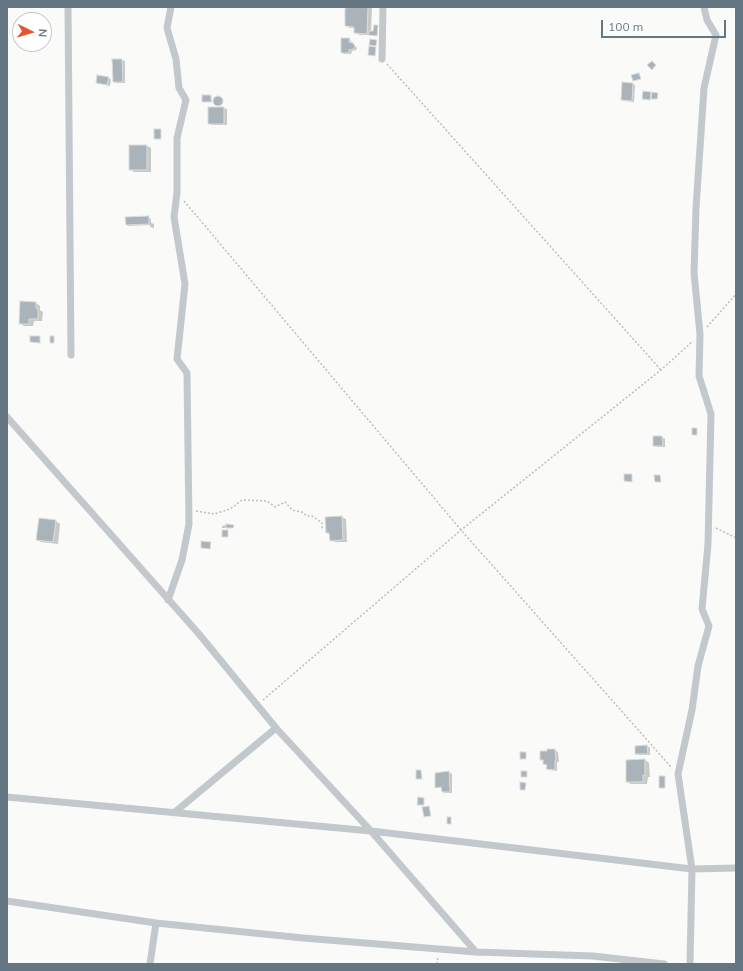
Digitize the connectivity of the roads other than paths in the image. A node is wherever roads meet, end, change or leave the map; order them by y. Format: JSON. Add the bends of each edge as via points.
{"nodes":[{"id":1,"x":68,"y":7,"type":"edge"},
{"id":2,"x":171,"y":7,"type":"edge"},
{"id":3,"x":383,"y":7,"type":"edge"},
{"id":4,"x":704,"y":7,"type":"edge"},
{"id":5,"x":382,"y":59,"type":"road end"},
{"id":6,"x":71,"y":355,"type":"dead end"},
{"id":7,"x":7,"y":417,"type":"edge"},
{"id":8,"x":168,"y":600,"type":"junction"},
{"id":9,"x":276,"y":728,"type":"junction"},
{"id":10,"x":7,"y":797,"type":"edge"},
{"id":11,"x":175,"y":812,"type":"junction"},
{"id":12,"x":371,"y":830,"type":"junction"},
{"id":13,"x":736,"y":868,"type":"edge"},
{"id":14,"x":692,"y":869,"type":"junction"},
{"id":15,"x":7,"y":901,"type":"edge"},
{"id":16,"x":156,"y":923,"type":"junction"},
{"id":17,"x":476,"y":952,"type":"junction"},
{"id":18,"x":150,"y":964,"type":"edge"},
{"id":19,"x":664,"y":964,"type":"edge"},
{"id":20,"x":690,"y":964,"type":"edge"}],
"edges":[{"from":1,"to":6,"type":"street"},
{"from":2,"to":8,"type":"street","via":[[167,28],[176,59],[179,88],[186,100],[177,138],[177,193],[174,217],[185,284],[177,359],[186,373],[189,524],[182,560]]},
{"from":3,"to":5,"type":"street"},
{"from":4,"to":14,"type":"street","via":[[707,20],[716,35],[704,88],[694,273],[700,334],[699,376],[711,414],[708,544],[702,609],[709,626],[698,666],[692,710],[678,774]]},
{"from":7,"to":8,"type":"street"},
{"from":8,"to":9,"type":"street"},
{"from":9,"to":11,"type":"street"},
{"from":9,"to":12,"type":"street"},
{"from":10,"to":11,"type":"street"},
{"from":11,"to":12,"type":"street"},
{"from":12,"to":14,"type":"street"},
{"from":12,"to":17,"type":"street"},
{"from":13,"to":14,"type":"street"},
{"from":14,"to":20,"type":"street"},
{"from":15,"to":16,"type":"street"},
{"from":16,"to":17,"type":"street"},
{"from":16,"to":18,"type":"street"},
{"from":17,"to":19,"type":"street","via":[[593,956]]}]}
